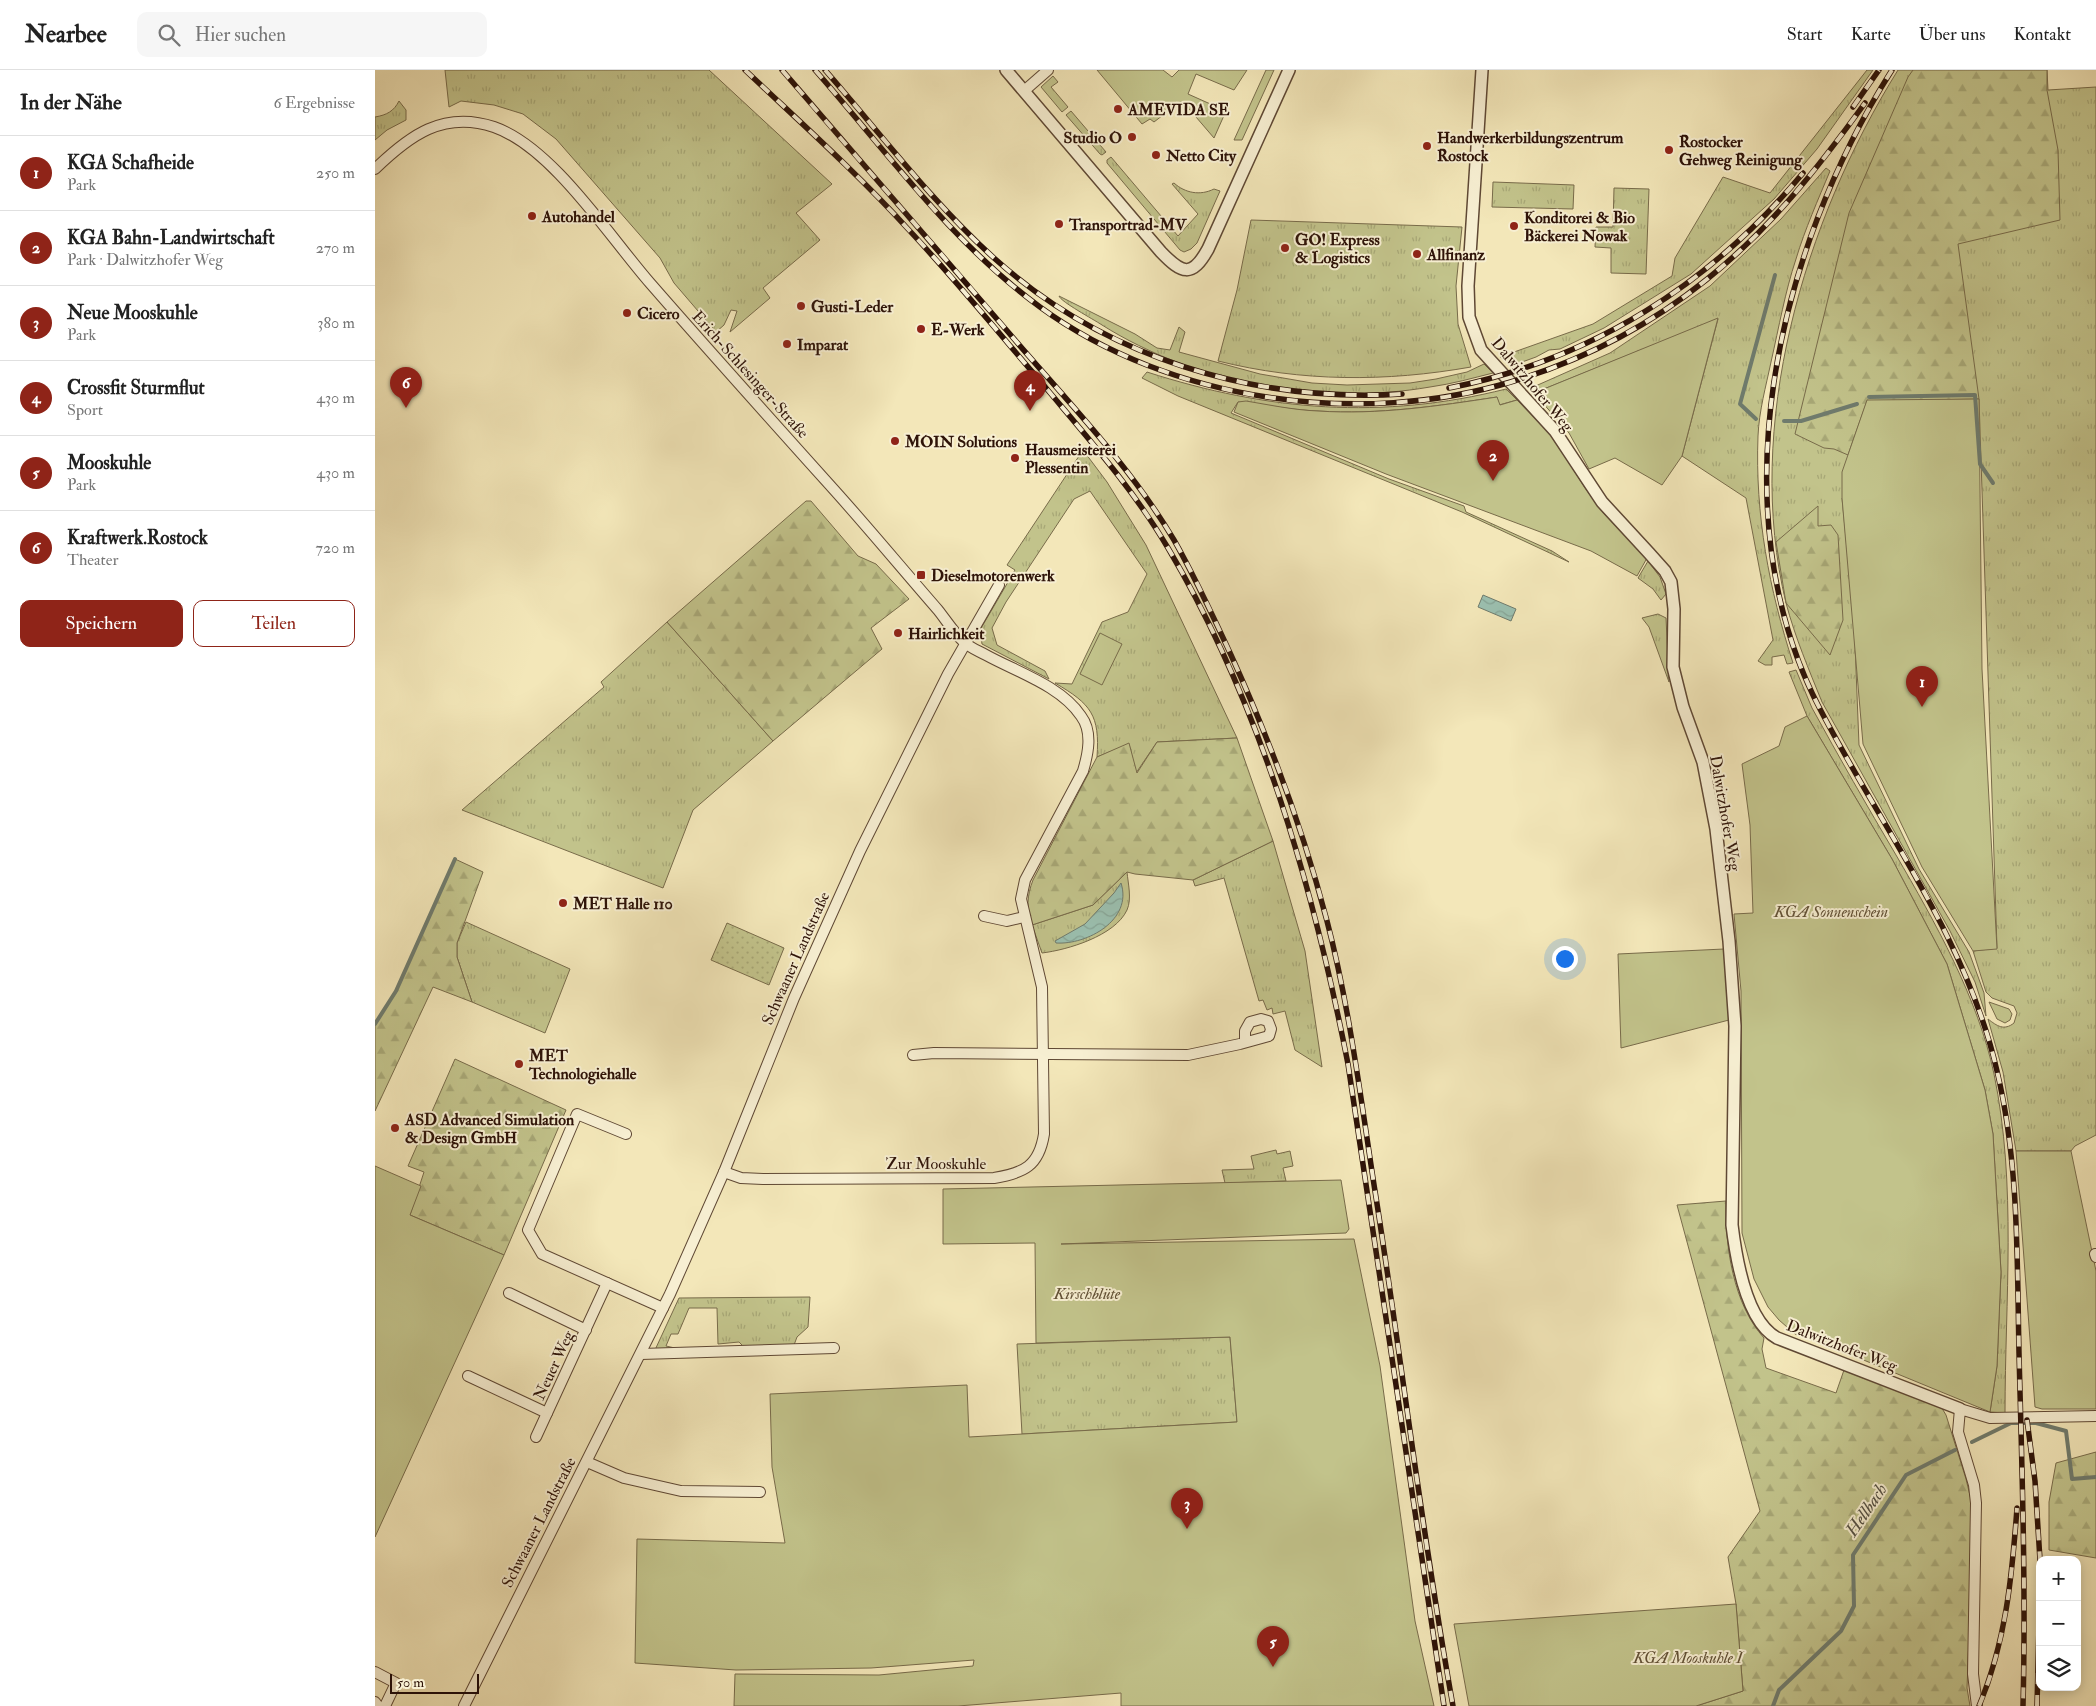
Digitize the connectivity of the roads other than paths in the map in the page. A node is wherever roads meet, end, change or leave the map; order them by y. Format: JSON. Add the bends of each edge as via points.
{"nodes":[{"id":1,"x":1006,"y":70,"type":"edge"},
{"id":2,"x":1048,"y":70,"type":"edge"},
{"id":3,"x":1289,"y":70,"type":"edge"},
{"id":4,"x":1481,"y":70,"type":"edge"},
{"id":5,"x":1024,"y":91,"type":"junction"},
{"id":6,"x":375,"y":170,"type":"edge"},
{"id":7,"x":999,"y":585,"type":"dead end"},
{"id":8,"x":965,"y":643,"type":"junction"},
{"id":9,"x":983,"y":916,"type":"dead end"},
{"id":10,"x":1023,"y":917,"type":"junction"},
{"id":11,"x":1245,"y":1042,"type":"dead end"},
{"id":12,"x":1043,"y":1054,"type":"junction"},
{"id":13,"x":913,"y":1055,"type":"dead end"},
{"id":14,"x":626,"y":1134,"type":"dead end"},
{"id":15,"x":724,"y":1172,"type":"junction"},
{"id":16,"x":607,"y":1283,"type":"junction"},
{"id":17,"x":509,"y":1293,"type":"dead end"},
{"id":18,"x":663,"y":1308,"type":"junction"},
{"id":19,"x":585,"y":1330,"type":"junction"},
{"id":20,"x":834,"y":1348,"type":"dead end"},
{"id":21,"x":641,"y":1354,"type":"junction"},
{"id":22,"x":468,"y":1376,"type":"dead end"},
{"id":23,"x":1960,"y":1409,"type":"junction"},
{"id":24,"x":547,"y":1413,"type":"junction"},
{"id":25,"x":2096,"y":1416,"type":"edge"},
{"id":26,"x":536,"y":1437,"type":"dead end"},
{"id":27,"x":587,"y":1462,"type":"junction"},
{"id":28,"x":760,"y":1492,"type":"dead end"},
{"id":29,"x":375,"y":1672,"type":"edge"},
{"id":30,"x":375,"y":1702,"type":"edge"},
{"id":31,"x":377,"y":1706,"type":"edge"},
{"id":32,"x":385,"y":1706,"type":"edge"},
{"id":33,"x":464,"y":1706,"type":"edge"},
{"id":34,"x":1977,"y":1706,"type":"edge"}],
"edges":[{"from":1,"to":5,"type":"street"},
{"from":2,"to":5,"type":"street"},
{"from":3,"to":5,"type":"street","via":[[1208,249],[1193,269],[1184,271],[1175,267],[1161,252]]},
{"from":4,"to":23,"type":"street","name":"Dalwitzhofer Weg","via":[[1468,286],[1472,329],[1481,350],[1555,431],[1602,502],[1665,571],[1674,595],[1673,667],[1683,707],[1703,762],[1726,908],[1735,1026],[1732,1226],[1750,1301],[1769,1334]]},
{"from":6,"to":8,"type":"street","name":"Erich-Schlesinger-Straße","via":[[402,143],[424,131],[450,123],[492,126],[527,143],[577,195]]},
{"from":7,"to":8,"type":"street","name":"Schwaaner Landstraße"},
{"from":8,"to":10,"type":"street","name":"Zur Mooskuhle","via":[[1061,696],[1078,711],[1087,730],[1083,771],[1022,889]]},
{"from":8,"to":15,"type":"street","name":"Schwaaner Landstraße","via":[[860,852],[801,981]]},
{"from":9,"to":10,"type":"street","via":[[1007,921]]},
{"from":10,"to":12,"type":"street","name":"Zur Mooskuhle","via":[[1041,978]]},
{"from":11,"to":12,"type":"street","via":[[1188,1055]]},
{"from":12,"to":13,"type":"street"},
{"from":12,"to":15,"type":"street","name":"Zur Mooskuhle","via":[[1042,1146],[1033,1163],[1016,1174],[994,1178],[763,1179],[741,1178]]},
{"from":14,"to":16,"type":"street","via":[[577,1114],[528,1230],[542,1254]]},
{"from":15,"to":18,"type":"street","name":"Schwaaner Landstraße"},
{"from":16,"to":18,"type":"street"},
{"from":16,"to":19,"type":"street","name":"Neuer Weg"},
{"from":17,"to":19,"type":"street","name":"Neuer Weg"},
{"from":18,"to":21,"type":"street","name":"Schwaaner Landstraße"},
{"from":19,"to":24,"type":"street","name":"Neuer Weg"},
{"from":20,"to":21,"type":"street"},
{"from":21,"to":27,"type":"street","name":"Schwaaner Landstraße"},
{"from":22,"to":24,"type":"street","name":"Neuer Weg"},
{"from":23,"to":25,"type":"street","name":"Dalwitzhofer Weg","via":[[1983,1417]]},
{"from":23,"to":34,"type":"street","via":[[1958,1432],[1977,1503],[1973,1674]]},
{"from":24,"to":26,"type":"street","name":"Neuer Weg"},
{"from":27,"to":28,"type":"street","via":[[623,1478],[681,1491]]},
{"from":27,"to":33,"type":"street","name":"Schwaaner Landstraße"},
{"from":29,"to":32,"type":"street","via":[[396,1683]]},
{"from":30,"to":31,"type":"street"}]}
